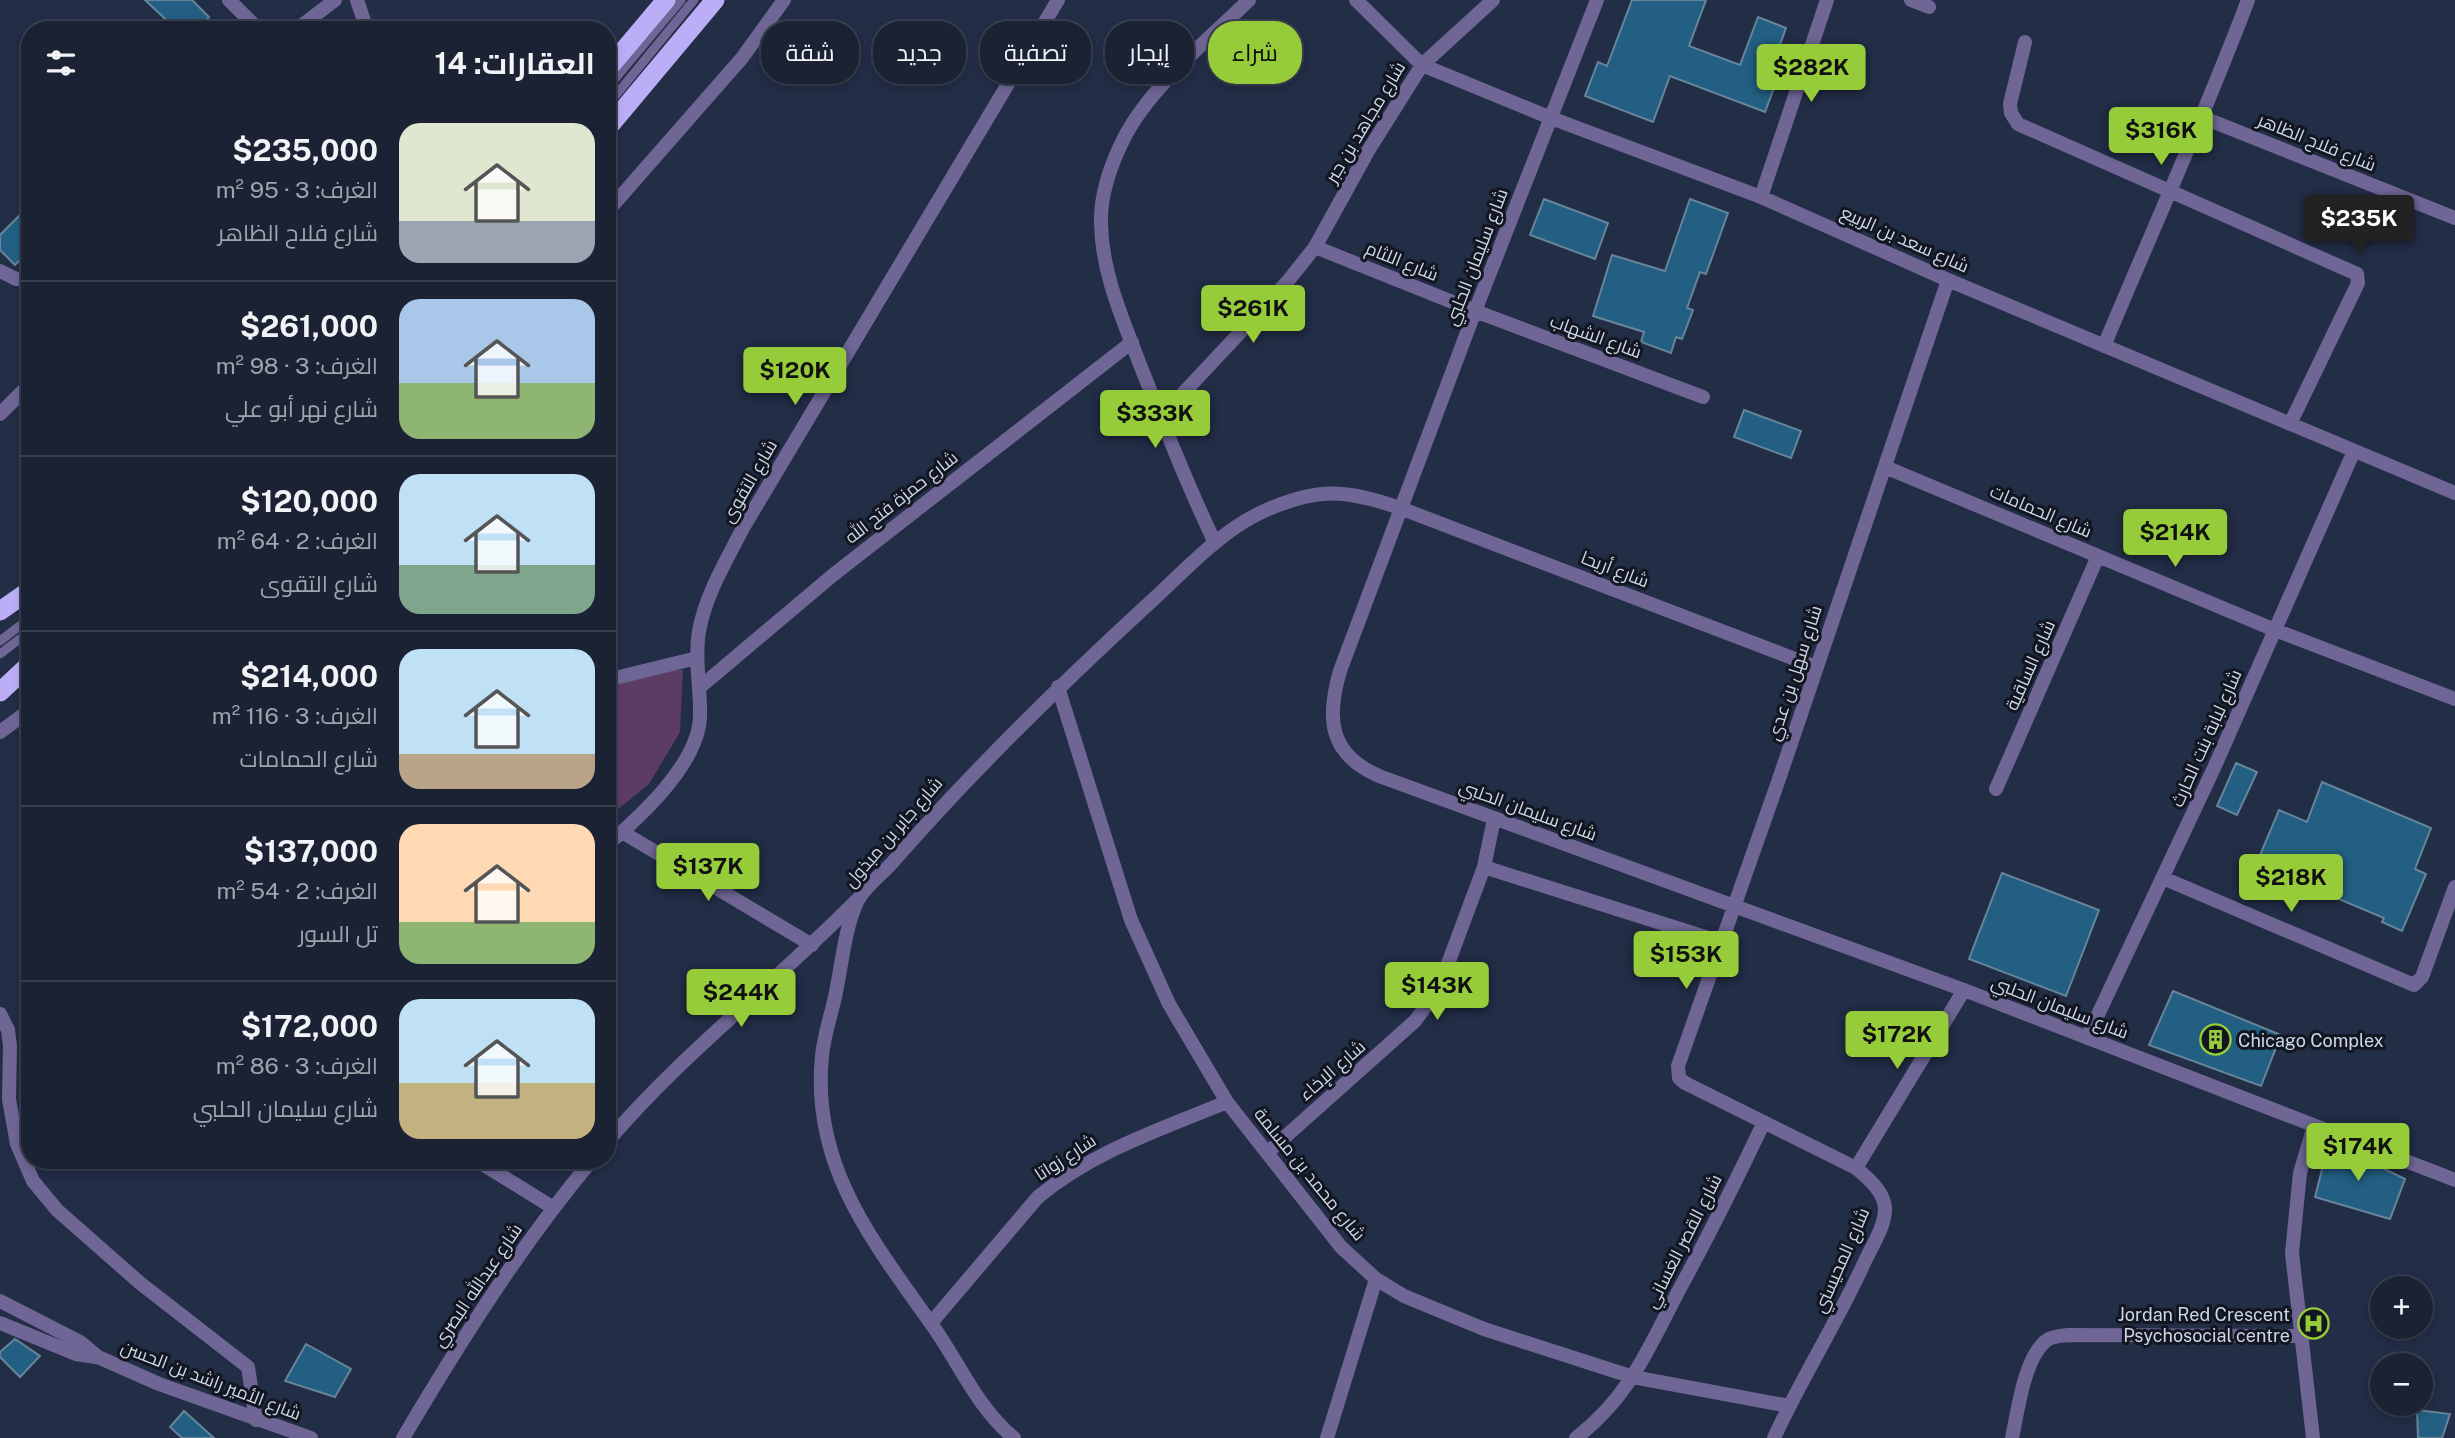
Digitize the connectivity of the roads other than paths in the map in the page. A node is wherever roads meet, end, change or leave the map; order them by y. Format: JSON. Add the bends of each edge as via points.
{"nodes":[{"id":1,"x":229,"y":0,"type":"edge"},
{"id":2,"x":335,"y":0,"type":"edge"},
{"id":3,"x":357,"y":0,"type":"edge"},
{"id":4,"x":666,"y":0,"type":"edge"},
{"id":5,"x":681,"y":0,"type":"edge"},
{"id":6,"x":695,"y":0,"type":"edge"},
{"id":7,"x":715,"y":0,"type":"edge"},
{"id":8,"x":784,"y":0,"type":"edge"},
{"id":9,"x":1248,"y":0,"type":"edge"},
{"id":10,"x":1356,"y":0,"type":"edge"},
{"id":11,"x":1493,"y":0,"type":"edge"},
{"id":12,"x":1597,"y":0,"type":"edge"},
{"id":13,"x":1827,"y":0,"type":"edge"},
{"id":14,"x":1911,"y":0,"type":"edge"},
{"id":15,"x":2248,"y":0,"type":"edge"},
{"id":16,"x":1053,"y":4,"type":"edge"},
{"id":17,"x":1928,"y":7,"type":"dead end"},
{"id":18,"x":250,"y":21,"type":"edge"},
{"id":19,"x":308,"y":21,"type":"edge"},
{"id":20,"x":365,"y":21,"type":"edge"},
{"id":21,"x":2025,"y":41,"type":"dead end"},
{"id":22,"x":616,"y":59,"type":"edge"},
{"id":23,"x":1422,"y":65,"type":"junction"},
{"id":24,"x":616,"y":77,"type":"edge"},
{"id":25,"x":616,"y":95,"type":"edge"},
{"id":26,"x":616,"y":118,"type":"edge"},
{"id":27,"x":1551,"y":118,"type":"junction"},
{"id":28,"x":2204,"y":118,"type":"junction"},
{"id":29,"x":2169,"y":190,"type":"junction"},
{"id":30,"x":1761,"y":197,"type":"junction"},
{"id":31,"x":616,"y":202,"type":"edge"},
{"id":32,"x":2455,"y":218,"type":"edge"},
{"id":33,"x":1315,"y":247,"type":"junction"},
{"id":34,"x":0,"y":271,"type":"edge"},
{"id":35,"x":21,"y":279,"type":"edge"},
{"id":36,"x":1948,"y":280,"type":"junction"},
{"id":37,"x":1475,"y":311,"type":"junction"},
{"id":38,"x":1132,"y":342,"type":"junction"},
{"id":39,"x":2104,"y":346,"type":"junction"},
{"id":40,"x":21,"y":393,"type":"edge"},
{"id":41,"x":1703,"y":397,"type":"dead end"},
{"id":42,"x":0,"y":414,"type":"edge"},
{"id":43,"x":1161,"y":417,"type":"junction"},
{"id":44,"x":2290,"y":424,"type":"junction"},
{"id":45,"x":2354,"y":451,"type":"junction"},
{"id":46,"x":1885,"y":467,"type":"junction"},
{"id":47,"x":2455,"y":493,"type":"edge"},
{"id":48,"x":1400,"y":508,"type":"junction"},
{"id":49,"x":1215,"y":543,"type":"junction"},
{"id":50,"x":2098,"y":556,"type":"junction"},
{"id":51,"x":21,"y":596,"type":"edge"},
{"id":52,"x":0,"y":611,"type":"edge"},
{"id":53,"x":21,"y":625,"type":"edge"},
{"id":54,"x":2275,"y":630,"type":"junction"},
{"id":55,"x":21,"y":638,"type":"edge"},
{"id":56,"x":0,"y":641,"type":"edge"},
{"id":57,"x":0,"y":654,"type":"edge"},
{"id":58,"x":697,"y":658,"type":"junction"},
{"id":59,"x":1815,"y":667,"type":"junction"},
{"id":60,"x":21,"y":668,"type":"edge"},
{"id":61,"x":21,"y":672,"type":"edge"},
{"id":62,"x":616,"y":678,"type":"edge"},
{"id":63,"x":0,"y":680,"type":"edge"},
{"id":64,"x":1058,"y":687,"type":"junction"},
{"id":65,"x":699,"y":688,"type":"junction"},
{"id":66,"x":0,"y":692,"type":"edge"},
{"id":67,"x":2455,"y":699,"type":"edge"},
{"id":68,"x":21,"y":717,"type":"edge"},
{"id":69,"x":0,"y":732,"type":"edge"},
{"id":70,"x":1996,"y":789,"type":"dead end"},
{"id":71,"x":1494,"y":819,"type":"junction"},
{"id":72,"x":622,"y":832,"type":"junction"},
{"id":73,"x":616,"y":837,"type":"edge"},
{"id":74,"x":1485,"y":867,"type":"junction"},
{"id":75,"x":2163,"y":878,"type":"junction"},
{"id":76,"x":2455,"y":887,"type":"edge"},
{"id":77,"x":857,"y":900,"type":"junction"},
{"id":78,"x":1733,"y":905,"type":"junction"},
{"id":79,"x":1721,"y":942,"type":"junction"},
{"id":80,"x":812,"y":945,"type":"junction"},
{"id":81,"x":1964,"y":990,"type":"junction"},
{"id":82,"x":0,"y":1014,"type":"edge"},
{"id":83,"x":2087,"y":1038,"type":"junction"},
{"id":84,"x":1679,"y":1078,"type":"joint"},
{"id":85,"x":1227,"y":1102,"type":"junction"},
{"id":86,"x":1764,"y":1122,"type":"junction"},
{"id":87,"x":2314,"y":1126,"type":"junction"},
{"id":88,"x":616,"y":1133,"type":"edge"},
{"id":89,"x":21,"y":1153,"type":"edge"},
{"id":90,"x":1267,"y":1153,"type":"junction"},
{"id":91,"x":1856,"y":1168,"type":"junction"},
{"id":92,"x":28,"y":1169,"type":"edge"},
{"id":93,"x":490,"y":1169,"type":"edge"},
{"id":94,"x":584,"y":1169,"type":"edge"},
{"id":95,"x":2455,"y":1180,"type":"edge"},
{"id":96,"x":552,"y":1208,"type":"junction"},
{"id":97,"x":1376,"y":1279,"type":"junction"},
{"id":98,"x":0,"y":1301,"type":"edge"},
{"id":99,"x":0,"y":1323,"type":"edge"},
{"id":100,"x":931,"y":1323,"type":"junction"},
{"id":101,"x":2300,"y":1336,"type":"junction"},
{"id":102,"x":98,"y":1357,"type":"junction"},
{"id":103,"x":1633,"y":1377,"type":"junction"},
{"id":104,"x":1789,"y":1406,"type":"junction"},
{"id":105,"x":256,"y":1420,"type":"junction"},
{"id":106,"x":311,"y":1438,"type":"edge"},
{"id":107,"x":403,"y":1438,"type":"edge"},
{"id":108,"x":1014,"y":1438,"type":"edge"},
{"id":109,"x":1327,"y":1438,"type":"edge"},
{"id":110,"x":1576,"y":1438,"type":"edge"},
{"id":111,"x":1774,"y":1438,"type":"edge"},
{"id":112,"x":2011,"y":1438,"type":"edge"},
{"id":113,"x":2313,"y":1438,"type":"edge"}],
"edges":[{"from":1,"to":18,"type":"street"},
{"from":2,"to":19,"type":"street"},
{"from":3,"to":20,"type":"street"},
{"from":4,"to":22,"type":"highway"},
{"from":5,"to":24,"type":"lane"},
{"from":6,"to":25,"type":"lane"},
{"from":7,"to":26,"type":"highway"},
{"from":8,"to":31,"type":"street","via":[[742,58]]},
{"from":9,"to":38,"type":"street","via":[[1138,116],[1102,197],[1110,284]]},
{"from":10,"to":23,"type":"street","name":"شارع سعد بن الربيع"},
{"from":11,"to":23,"type":"street","name":"شارع مجاهد بن جبر"},
{"from":12,"to":27,"type":"street","name":"شارع سليمان الحلبي"},
{"from":13,"to":30,"type":"street"},
{"from":14,"to":17,"type":"street"},
{"from":15,"to":28,"type":"street"},
{"from":16,"to":58,"type":"street","name":"شارع التقوى","via":[[743,528],[706,606]]},
{"from":21,"to":29,"type":"street","via":[[2010,104],[2018,124]]},
{"from":23,"to":27,"type":"street","name":"شارع سعد بن الربيع"},
{"from":23,"to":33,"type":"street","name":"شارع مجاهد بن جبر"},
{"from":27,"to":30,"type":"street","name":"شارع سعد بن الربيع"},
{"from":27,"to":37,"type":"street","name":"شارع سليمان الحلبي"},
{"from":28,"to":29,"type":"street"},
{"from":28,"to":32,"type":"street","name":"شارع فلاح الظاهر"},
{"from":29,"to":39,"type":"street"},
{"from":29,"to":44,"type":"street","via":[[2359,276]]},
{"from":30,"to":36,"type":"street","name":"شارع سعد بن الربيع"},
{"from":33,"to":37,"type":"street","name":"شارع اللثام"},
{"from":33,"to":43,"type":"street","name":"شارع مجاهد بن جبر"},
{"from":34,"to":35,"type":"street"},
{"from":36,"to":39,"type":"street","name":"شارع سعد بن الربيع"},
{"from":36,"to":46,"type":"street","name":"شارع سهل بن عدي"},
{"from":37,"to":41,"type":"street","name":"شارع الشهاب"},
{"from":37,"to":48,"type":"street","name":"شارع سليمان الحلبي"},
{"from":38,"to":43,"type":"street"},
{"from":38,"to":65,"type":"street","name":"شارع حمزة فتح الله","via":[[833,575]]},
{"from":39,"to":44,"type":"street","name":"شارع سعد بن الربيع"},
{"from":40,"to":42,"type":"street"},
{"from":43,"to":49,"type":"street"},
{"from":44,"to":45,"type":"street","name":"شارع سعد بن الربيع"},
{"from":45,"to":47,"type":"street","name":"شارع سعد بن الربيع"},
{"from":45,"to":54,"type":"street","name":"شارع لبابة بنت الحارث"},
{"from":46,"to":50,"type":"street","name":"شارع الحمامات"},
{"from":46,"to":59,"type":"street","name":"شارع سهل بن عدي"},
{"from":48,"to":49,"type":"street","name":"شارع جابر بن مبذول","via":[[1354,492],[1327,492],[1258,514]]},
{"from":48,"to":59,"type":"street","name":"شارع أريحا"},
{"from":48,"to":71,"type":"street","name":"شارع سليمان الحلبي","via":[[1333,694],[1334,732],[1351,759],[1364,769]]},
{"from":49,"to":64,"type":"street","name":"شارع جابر بن مبذول"},
{"from":50,"to":54,"type":"street","name":"شارع الحمامات"},
{"from":50,"to":70,"type":"street","name":"شارع الساقية"},
{"from":51,"to":52,"type":"highway"},
{"from":53,"to":56,"type":"lane"},
{"from":54,"to":67,"type":"street","name":"شارع الحمامات"},
{"from":54,"to":75,"type":"street","name":"شارع لبابة بنت الحارث"},
{"from":55,"to":57,"type":"lane"},
{"from":58,"to":62,"type":"street"},
{"from":58,"to":65,"type":"street","name":"شارع التقوى"},
{"from":59,"to":78,"type":"street","name":"شارع سهل بن عدي"},
{"from":60,"to":63,"type":"highway"},
{"from":61,"to":66,"type":"highway"},
{"from":64,"to":77,"type":"street","name":"شارع جابر بن مبذول","via":[[972,773]]},
{"from":64,"to":85,"type":"street","name":"شارع محمد بن مسلمة","via":[[1131,920],[1169,1004]]},
{"from":65,"to":72,"type":"street","name":"شارع التقوى","via":[[700,720],[683,764]]},
{"from":68,"to":69,"type":"street"},
{"from":71,"to":74,"type":"street","name":"شارع الإخاء"},
{"from":71,"to":78,"type":"street","name":"شارع سليمان الحلبي"},
{"from":72,"to":73,"type":"street","name":"شارع التقوى"},
{"from":72,"to":80,"type":"street"},
{"from":74,"to":79,"type":"street"},
{"from":74,"to":90,"type":"street","name":"شارع الإخاء","via":[[1449,961],[1415,1021]]},
{"from":75,"to":76,"type":"street","via":[[2409,984],[2420,982]]},
{"from":75,"to":83,"type":"street","name":"شارع لبابة بنت الحارث"},
{"from":77,"to":80,"type":"street"},
{"from":77,"to":100,"type":"street","name":"شارع جابر بن مبذول","via":[[822,1055],[826,1141],[854,1208],[899,1282]]},
{"from":78,"to":79,"type":"street","name":"شارع سهل بن عدي"},
{"from":78,"to":81,"type":"street","name":"شارع سليمان الحلبي"},
{"from":79,"to":84,"type":"street","name":"شارع سهل بن عدي","via":[[1678,1066]]},
{"from":80,"to":88,"type":"street","via":[[730,1015]]},
{"from":81,"to":83,"type":"street","name":"شارع سليمان الحلبي"},
{"from":81,"to":91,"type":"street"},
{"from":82,"to":89,"type":"street","via":[[8,1030],[9,1099]]},
{"from":83,"to":87,"type":"street","name":"شارع سليمان الحلبي"},
{"from":84,"to":86,"type":"street","name":"شارع المحيسني"},
{"from":85,"to":90,"type":"street","name":"شارع محمد بن مسلمة"},
{"from":85,"to":100,"type":"street","name":"شارع زواتا","via":[[1131,1141],[1058,1181],[1038,1197]]},
{"from":86,"to":91,"type":"street","name":"شارع المحيسني"},
{"from":86,"to":103,"type":"street","name":"شارع القصر الغساني"},
{"from":87,"to":95,"type":"street","name":"شارع سليمان الحلبي"},
{"from":87,"to":101,"type":"street","via":[[2294,1212],[2292,1253]]},
{"from":90,"to":97,"type":"street","name":"شارع محمد بن مسلمة","via":[[1340,1247]]},
{"from":91,"to":104,"type":"street","name":"شارع المحيسني","via":[[1877,1188],[1885,1213],[1850,1293]]},
{"from":92,"to":105,"type":"street","via":[[57,1210],[140,1283],[248,1367]]},
{"from":93,"to":96,"type":"street"},
{"from":94,"to":96,"type":"street","name":"شارع عبدالله البصري"},
{"from":96,"to":107,"type":"street","name":"شارع عبدالله البصري"},
{"from":97,"to":103,"type":"street","name":"شارع محمد بن مسلمة","via":[[1404,1296],[1484,1329]]},
{"from":97,"to":109,"type":"street"},
{"from":98,"to":102,"type":"street","name":"شارع الأمير راشد بن الحسن","via":[[80,1342]]},
{"from":99,"to":102,"type":"street","name":"شارع الأمير راشد بن الحسن","via":[[76,1354]]},
{"from":100,"to":108,"type":"street","name":"شارع جابر بن مبذول","via":[[988,1412]]},
{"from":101,"to":112,"type":"street","via":[[2050,1338],[2039,1348],[2024,1381]]},
{"from":101,"to":113,"type":"street"},
{"from":102,"to":105,"type":"street","name":"شارع الأمير راشد بن الحسن"},
{"from":103,"to":104,"type":"street","name":"شارع محمد بن مسلمة"},
{"from":103,"to":110,"type":"street","name":"شارع القصر الغساني","via":[[1603,1417]]},
{"from":104,"to":111,"type":"street","name":"شارع المحيسني"},
{"from":105,"to":106,"type":"street","name":"شارع الأمير راشد بن الحسن"}]}
